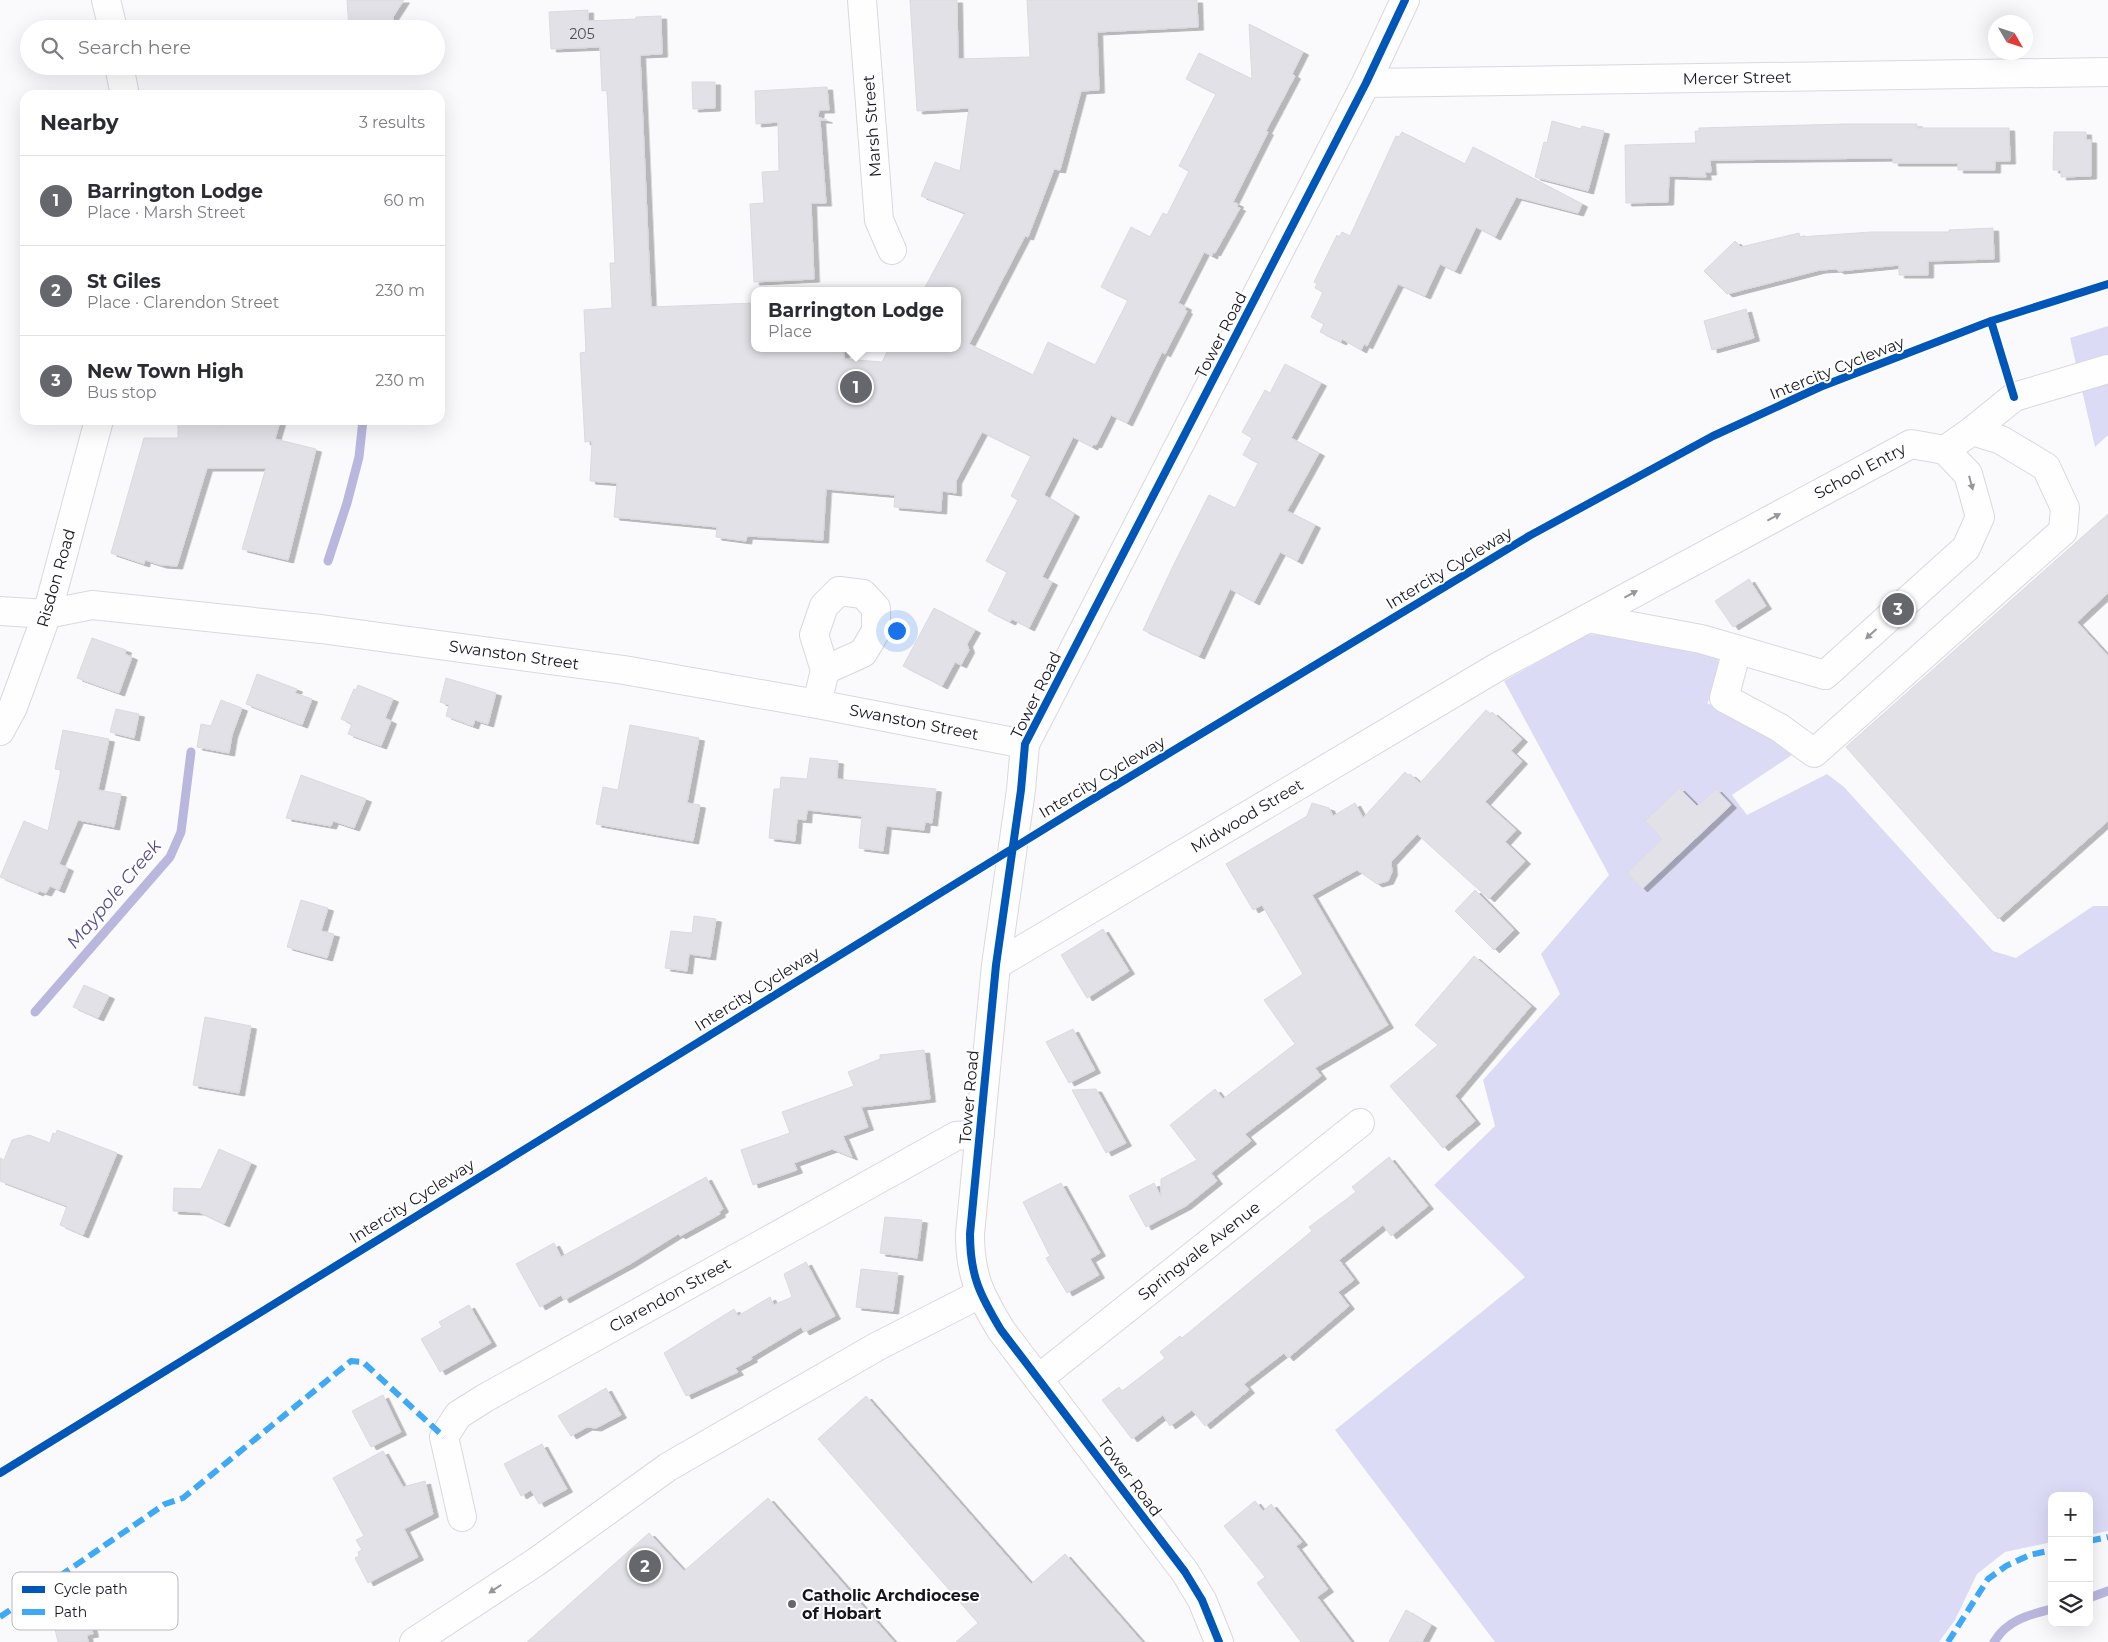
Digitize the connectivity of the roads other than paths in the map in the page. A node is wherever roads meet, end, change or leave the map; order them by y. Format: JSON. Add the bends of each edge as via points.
{"nodes":[{"id":1,"x":106,"y":0,"type":"edge"},
{"id":2,"x":862,"y":0,"type":"edge"},
{"id":3,"x":1405,"y":0,"type":"edge"},
{"id":4,"x":110,"y":20,"type":"edge"},
{"id":5,"x":2108,"y":72,"type":"edge"},
{"id":6,"x":122,"y":75,"type":"edge"},
{"id":7,"x":1366,"y":83,"type":"junction"},
{"id":8,"x":124,"y":90,"type":"edge"},
{"id":9,"x":892,"y":250,"type":"dead end"},
{"id":10,"x":2108,"y":369,"type":"edge"},
{"id":11,"x":98,"y":425,"type":"edge"},
{"id":12,"x":1972,"y":431,"type":"junction"},
{"id":13,"x":1945,"y":450,"type":"junction"},
{"id":14,"x":0,"y":611,"type":"edge"},
{"id":15,"x":47,"y":614,"type":"junction"},
{"id":16,"x":1588,"y":618,"type":"junction"},
{"id":17,"x":1737,"y":650,"type":"junction"},
{"id":18,"x":1498,"y":666,"type":"joint"},
{"id":19,"x":825,"y":670,"type":"dead end"},
{"id":20,"x":818,"y":704,"type":"junction"},
{"id":21,"x":0,"y":731,"type":"edge"},
{"id":22,"x":1025,"y":744,"type":"junction"},
{"id":23,"x":997,"y":952,"type":"junction"},
{"id":24,"x":1360,"y":1123,"type":"dead end"},
{"id":25,"x":980,"y":1134,"type":"junction"},
{"id":26,"x":980,"y":1294,"type":"junction"},
{"id":27,"x":1038,"y":1379,"type":"junction"},
{"id":28,"x":462,"y":1517,"type":"dead end"},
{"id":29,"x":414,"y":1642,"type":"edge"},
{"id":30,"x":1219,"y":1642,"type":"edge"}],
"edges":[{"from":1,"to":4,"type":"street"},
{"from":2,"to":9,"type":"street","name":"Marsh Street","via":[[879,220]]},
{"from":3,"to":7,"type":"street","name":"Tower Road"},
{"from":5,"to":7,"type":"street","name":"Mercer Street"},
{"from":6,"to":8,"type":"street"},
{"from":7,"to":22,"type":"street","name":"Tower Road"},
{"from":10,"to":12,"type":"street","via":[[2014,397]]},
{"from":11,"to":15,"type":"street","name":"Risdon Road"},
{"from":12,"to":13,"type":"street"},
{"from":12,"to":17,"type":"street","via":[[2000,440],[2046,467],[2065,508],[2063,531],[1814,753],[1780,728],[1724,698]]},
{"from":16,"to":13,"type":"street","name":"School Entry","one_way":true,"via":[[1911,444]]},
{"from":13,"to":17,"type":"street","one_way":true,"via":[[1968,474],[1980,517],[1966,548],[1825,675]]},
{"from":14,"to":15,"type":"street","name":"Swanston Street"},
{"from":15,"to":20,"type":"street","name":"Swanston Street","via":[[92,605],[321,629],[624,670]]},
{"from":15,"to":21,"type":"street","name":"Risdon Road","via":[[13,707]]},
{"from":16,"to":17,"type":"street"},
{"from":16,"to":18,"type":"street","name":"School Entry"},
{"from":18,"to":23,"type":"street","name":"Midwood Street"},
{"from":19,"to":20,"type":"street"},
{"from":20,"to":22,"type":"street","name":"Swanston Street"},
{"from":22,"to":23,"type":"street","name":"Tower Road"},
{"from":23,"to":25,"type":"street","name":"Tower Road"},
{"from":24,"to":27,"type":"street","name":"Springvale Avenue"},
{"from":25,"to":26,"type":"street","name":"Tower Road","via":[[970,1260]]},
{"from":25,"to":28,"type":"street","name":"Clarendon Street","via":[[956,1136],[458,1415],[444,1437]]},
{"from":26,"to":27,"type":"street","name":"Tower Road","via":[[1001,1330]]},
{"from":26,"to":29,"type":"street","one_way":true,"via":[[878,1346],[668,1467],[536,1562]]},
{"from":27,"to":30,"type":"street","name":"Tower Road","via":[[1185,1572],[1202,1600]]}]}
